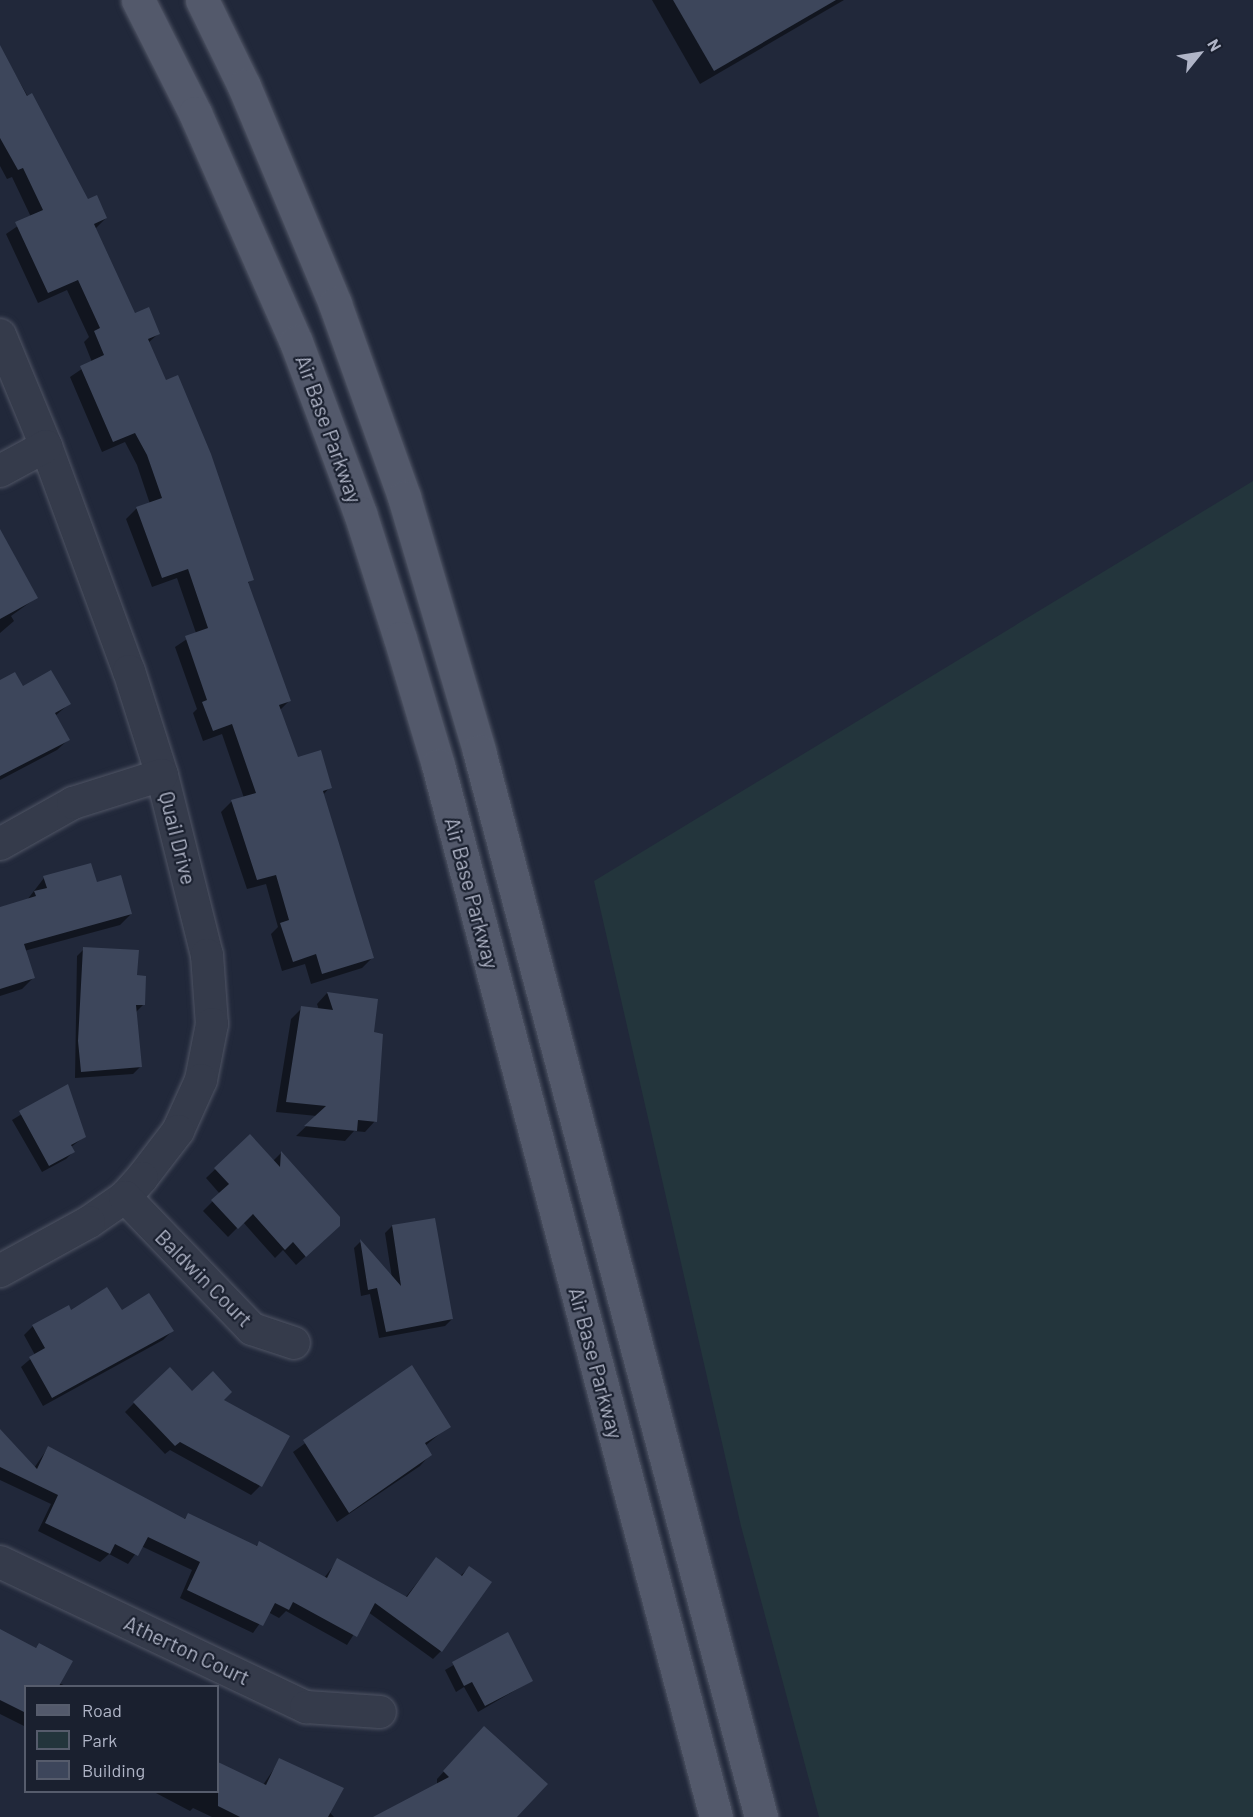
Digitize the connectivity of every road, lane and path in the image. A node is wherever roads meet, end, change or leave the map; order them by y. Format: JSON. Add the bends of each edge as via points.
{"nodes":[{"id":1,"x":138,"y":0,"type":"edge"},
{"id":2,"x":202,"y":0,"type":"edge"},
{"id":3,"x":0,"y":335,"type":"edge"},
{"id":4,"x":46,"y":446,"type":"junction"},
{"id":5,"x":0,"y":471,"type":"edge"},
{"id":6,"x":162,"y":775,"type":"junction"},
{"id":7,"x":0,"y":844,"type":"edge"},
{"id":8,"x":125,"y":1197,"type":"junction"},
{"id":9,"x":0,"y":1271,"type":"edge"},
{"id":10,"x":294,"y":1343,"type":"dead end"},
{"id":11,"x":0,"y":1562,"type":"edge"},
{"id":12,"x":380,"y":1712,"type":"dead end"},
{"id":13,"x":716,"y":1817,"type":"edge"},
{"id":14,"x":761,"y":1817,"type":"edge"}],
"edges":[{"from":1,"to":13,"type":"main road","name":"Air Base Parkway","via":[[195,113],[296,342],[360,513],[400,638],[438,765]]},
{"from":2,"to":14,"type":"main road","name":"Air Base Parkway","via":[[244,86],[335,304],[404,496],[479,751]]},
{"from":3,"to":4,"type":"street","name":"Quail Drive"},
{"from":4,"to":5,"type":"street"},
{"from":4,"to":6,"type":"street","name":"Quail Drive","via":[[129,671]]},
{"from":6,"to":7,"type":"street","via":[[73,803]]},
{"from":6,"to":8,"type":"street","name":"Quail Drive","via":[[207,955],[212,1024],[201,1080],[178,1131]]},
{"from":8,"to":9,"type":"street","name":"Quail Drive","via":[[89,1222]]},
{"from":8,"to":10,"type":"street","name":"Baldwin Court","via":[[252,1329]]},
{"from":11,"to":12,"type":"street","name":"Atherton Court","via":[[306,1707]]}]}
